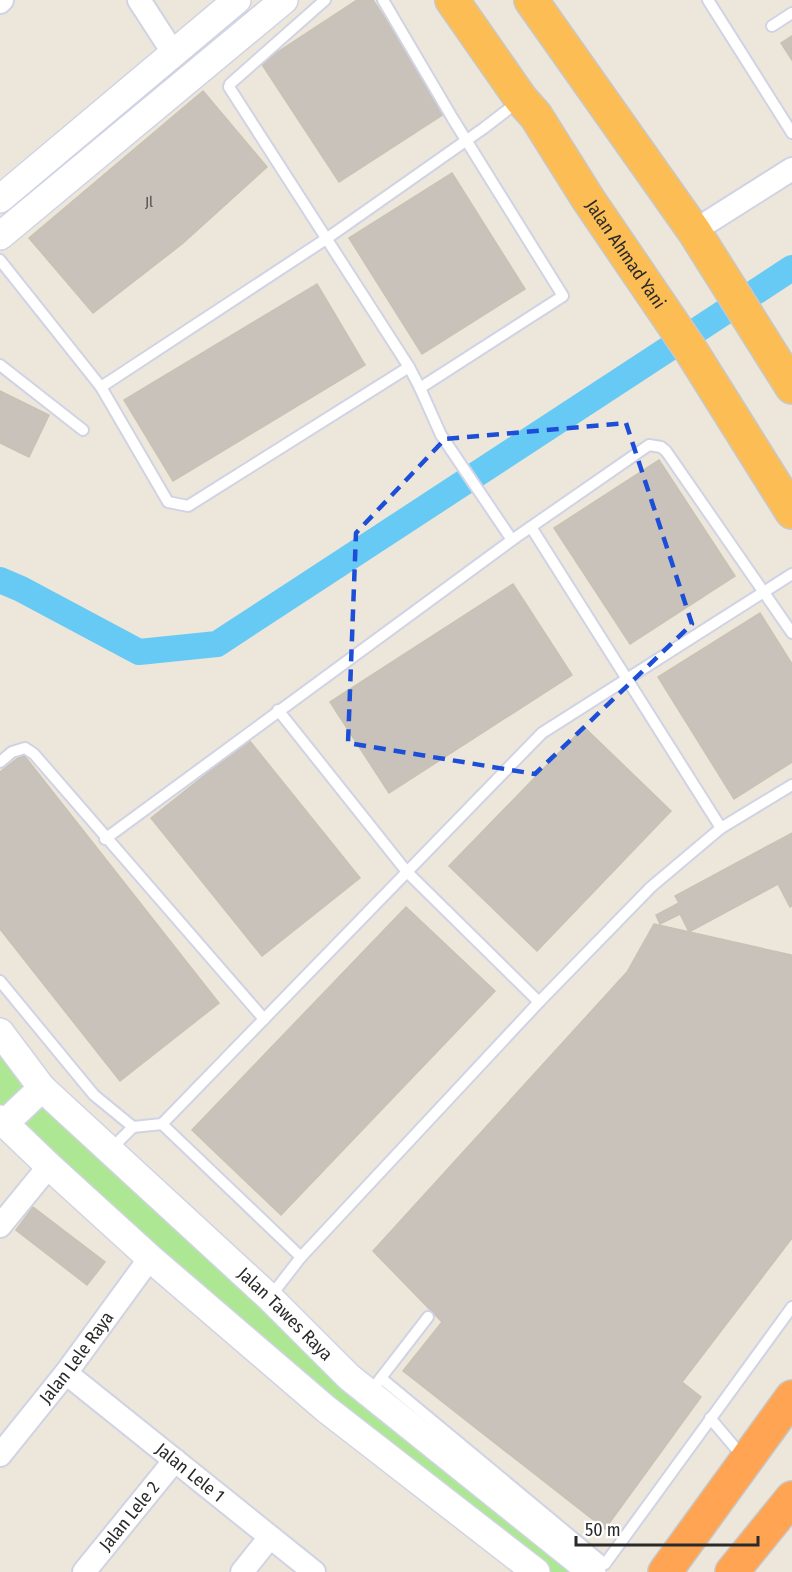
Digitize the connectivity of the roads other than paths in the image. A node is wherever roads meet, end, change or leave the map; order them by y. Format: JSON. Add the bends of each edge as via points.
{"nodes":[{"id":1,"x":140,"y":0,"type":"edge"},
{"id":2,"x":237,"y":0,"type":"edge"},
{"id":3,"x":284,"y":0,"type":"edge"},
{"id":4,"x":325,"y":0,"type":"edge"},
{"id":5,"x":383,"y":0,"type":"edge"},
{"id":6,"x":452,"y":0,"type":"edge"},
{"id":7,"x":531,"y":0,"type":"edge"},
{"id":8,"x":708,"y":0,"type":"edge"},
{"id":9,"x":792,"y":13,"type":"edge"},
{"id":10,"x":772,"y":26,"type":"dead end"},
{"id":11,"x":174,"y":54,"type":"junction"},
{"id":12,"x":521,"y":99,"type":"junction"},
{"id":13,"x":792,"y":133,"type":"edge"},
{"id":14,"x":467,"y":141,"type":"junction"},
{"id":15,"x":792,"y":169,"type":"edge"},
{"id":16,"x":0,"y":199,"type":"edge"},
{"id":17,"x":694,"y":231,"type":"junction"},
{"id":18,"x":0,"y":236,"type":"edge"},
{"id":19,"x":326,"y":239,"type":"junction"},
{"id":20,"x":0,"y":260,"type":"edge"},
{"id":21,"x":0,"y":365,"type":"edge"},
{"id":22,"x":408,"y":367,"type":"junction"},
{"id":23,"x":101,"y":387,"type":"junction"},
{"id":24,"x":792,"y":387,"type":"edge"},
{"id":25,"x":420,"y":388,"type":"junction"},
{"id":26,"x":83,"y":430,"type":"dead end"},
{"id":27,"x":792,"y":512,"type":"edge"},
{"id":28,"x":531,"y":527,"type":"junction"},
{"id":29,"x":512,"y":540,"type":"junction"},
{"id":30,"x":792,"y":574,"type":"edge"},
{"id":31,"x":765,"y":592,"type":"junction"},
{"id":32,"x":792,"y":633,"type":"edge"},
{"id":33,"x":627,"y":679,"type":"junction"},
{"id":34,"x":278,"y":710,"type":"junction"},
{"id":35,"x":0,"y":762,"type":"edge"},
{"id":36,"x":792,"y":785,"type":"edge"},
{"id":37,"x":721,"y":828,"type":"junction"},
{"id":38,"x":105,"y":839,"type":"junction"},
{"id":39,"x":407,"y":872,"type":"junction"},
{"id":40,"x":0,"y":981,"type":"edge"},
{"id":41,"x":539,"y":1002,"type":"junction"},
{"id":42,"x":264,"y":1019,"type":"junction"},
{"id":43,"x":0,"y":1032,"type":"edge"},
{"id":44,"x":42,"y":1088,"type":"junction"},
{"id":45,"x":2,"y":1122,"type":"edge"},
{"id":46,"x":162,"y":1124,"type":"junction"},
{"id":47,"x":133,"y":1127,"type":"junction"},
{"id":48,"x":110,"y":1150,"type":"junction"},
{"id":49,"x":49,"y":1166,"type":"junction"},
{"id":50,"x":0,"y":1226,"type":"edge"},
{"id":51,"x":301,"y":1257,"type":"junction"},
{"id":52,"x":150,"y":1258,"type":"junction"},
{"id":53,"x":269,"y":1298,"type":"junction"},
{"id":54,"x":792,"y":1307,"type":"edge"},
{"id":55,"x":428,"y":1317,"type":"dead end"},
{"id":56,"x":66,"y":1373,"type":"junction"},
{"id":57,"x":367,"y":1382,"type":"junction"},
{"id":58,"x":792,"y":1397,"type":"edge"},
{"id":59,"x":326,"y":1409,"type":"junction"},
{"id":60,"x":710,"y":1418,"type":"junction"},
{"id":61,"x":0,"y":1455,"type":"edge"},
{"id":62,"x":745,"y":1460,"type":"dead end"},
{"id":63,"x":175,"y":1461,"type":"junction"},
{"id":64,"x":792,"y":1498,"type":"edge"},
{"id":65,"x":270,"y":1537,"type":"junction"},
{"id":66,"x":666,"y":1570,"type":"edge"},
{"id":67,"x":84,"y":1572,"type":"edge"},
{"id":68,"x":242,"y":1572,"type":"edge"},
{"id":69,"x":314,"y":1572,"type":"edge"},
{"id":70,"x":536,"y":1572,"type":"edge"},
{"id":71,"x":592,"y":1572,"type":"edge"},
{"id":72,"x":732,"y":1572,"type":"edge"}],
"edges":[{"from":1,"to":11,"type":"street"},
{"from":2,"to":11,"type":"street"},
{"from":3,"to":18,"type":"street"},
{"from":4,"to":19,"type":"lane","via":[[229,87]]},
{"from":5,"to":14,"type":"lane"},
{"from":6,"to":12,"type":"highway","name":"Jalan Ahmad Yani"},
{"from":7,"to":17,"type":"highway"},
{"from":8,"to":13,"type":"lane"},
{"from":9,"to":10,"type":"lane"},
{"from":11,"to":16,"type":"street"},
{"from":12,"to":14,"type":"lane"},
{"from":12,"to":27,"type":"highway","name":"Jalan Ahmad Yani","via":[[690,349]]},
{"from":14,"to":19,"type":"lane"},
{"from":14,"to":25,"type":"lane","via":[[563,296]]},
{"from":15,"to":17,"type":"street"},
{"from":17,"to":24,"type":"highway"},
{"from":19,"to":22,"type":"lane"},
{"from":19,"to":23,"type":"lane"},
{"from":20,"to":23,"type":"lane"},
{"from":21,"to":26,"type":"lane"},
{"from":22,"to":23,"type":"lane","via":[[188,506],[168,502]]},
{"from":22,"to":25,"type":"lane"},
{"from":25,"to":29,"type":"lane","via":[[441,435]]},
{"from":28,"to":29,"type":"lane"},
{"from":28,"to":31,"type":"lane","via":[[640,449],[656,445],[666,451]]},
{"from":28,"to":33,"type":"lane"},
{"from":29,"to":34,"type":"lane"},
{"from":30,"to":31,"type":"lane"},
{"from":31,"to":32,"type":"lane"},
{"from":31,"to":33,"type":"lane"},
{"from":33,"to":37,"type":"lane"},
{"from":33,"to":39,"type":"lane","via":[[542,733]]},
{"from":34,"to":38,"type":"lane"},
{"from":34,"to":39,"type":"lane"},
{"from":35,"to":38,"type":"lane","via":[[16,750],[28,750]]},
{"from":36,"to":37,"type":"lane"},
{"from":37,"to":41,"type":"lane","via":[[651,887]]},
{"from":38,"to":42,"type":"lane"},
{"from":39,"to":41,"type":"lane"},
{"from":39,"to":42,"type":"lane"},
{"from":40,"to":47,"type":"lane","via":[[94,1095]]},
{"from":41,"to":51,"type":"lane"},
{"from":42,"to":46,"type":"lane"},
{"from":43,"to":44,"type":"street","name":"Jalan Tawes Raya"},
{"from":44,"to":45,"type":"street"},
{"from":44,"to":48,"type":"street","name":"Jalan Tawes Raya"},
{"from":45,"to":49,"type":"street"},
{"from":46,"to":47,"type":"lane"},
{"from":46,"to":51,"type":"lane"},
{"from":47,"to":48,"type":"lane"},
{"from":48,"to":53,"type":"street","name":"Jalan Tawes Raya"},
{"from":49,"to":50,"type":"street"},
{"from":49,"to":52,"type":"street"},
{"from":51,"to":53,"type":"lane"},
{"from":52,"to":56,"type":"street","name":"Jalan Lele Raya"},
{"from":52,"to":59,"type":"street"},
{"from":53,"to":57,"type":"street","name":"Jalan Tawes Raya"},
{"from":54,"to":60,"type":"lane"},
{"from":55,"to":57,"type":"lane"},
{"from":56,"to":61,"type":"street","name":"Jalan Lele Raya"},
{"from":56,"to":63,"type":"street","name":"Jalan Lele 1"},
{"from":57,"to":59,"type":"street"},
{"from":57,"to":60,"type":"lane","via":[[605,1564]]},
{"from":57,"to":71,"type":"street","name":"Jalan Tawes Raya"},
{"from":58,"to":66,"type":"highway"},
{"from":59,"to":70,"type":"street"},
{"from":60,"to":62,"type":"lane"},
{"from":63,"to":65,"type":"street","name":"Jalan Lele 1"},
{"from":63,"to":67,"type":"street","name":"Jalan Lele 2"},
{"from":64,"to":72,"type":"highway"},
{"from":65,"to":68,"type":"street"},
{"from":65,"to":69,"type":"street","name":"Jalan Lele 1"}]}
